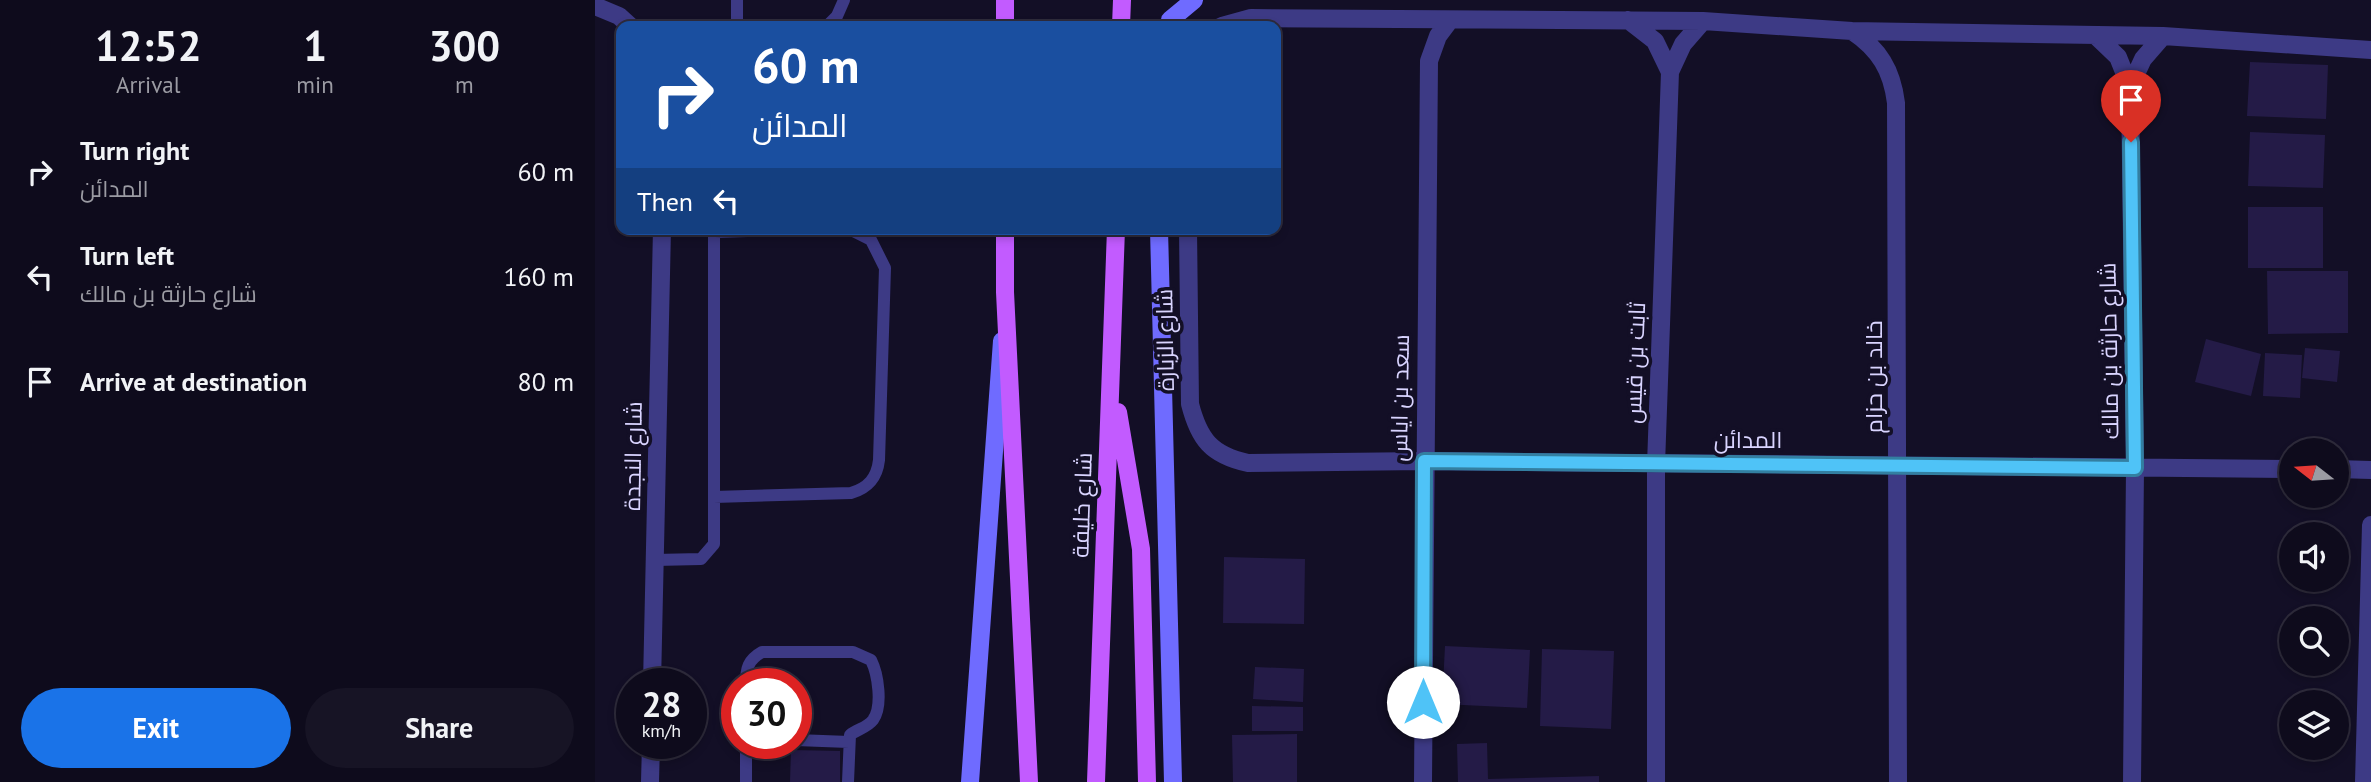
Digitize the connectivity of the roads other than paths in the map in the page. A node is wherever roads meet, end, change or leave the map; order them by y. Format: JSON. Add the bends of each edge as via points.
{"nodes":[{"id":1,"x":737,"y":0,"type":"edge"},
{"id":2,"x":844,"y":0,"type":"edge"},
{"id":3,"x":1005,"y":0,"type":"edge"},
{"id":4,"x":1122,"y":0,"type":"edge"},
{"id":5,"x":1170,"y":0,"type":"edge"},
{"id":6,"x":1194,"y":0,"type":"edge"},
{"id":7,"x":595,"y":6,"type":"edge"},
{"id":8,"x":1450,"y":20,"type":"junction"},
{"id":9,"x":1628,"y":20,"type":"junction"},
{"id":10,"x":625,"y":21,"type":"edge"},
{"id":11,"x":737,"y":21,"type":"edge"},
{"id":12,"x":832,"y":21,"type":"edge"},
{"id":13,"x":1005,"y":21,"type":"edge"},
{"id":14,"x":1121,"y":21,"type":"edge"},
{"id":15,"x":1169,"y":21,"type":"edge"},
{"id":16,"x":1171,"y":21,"type":"edge"},
{"id":17,"x":1240,"y":21,"type":"edge"},
{"id":18,"x":1703,"y":21,"type":"junction"},
{"id":19,"x":1852,"y":31,"type":"junction"},
{"id":20,"x":2095,"y":35,"type":"junction"},
{"id":21,"x":2163,"y":36,"type":"junction"},
{"id":22,"x":2371,"y":50,"type":"edge"},
{"id":23,"x":1670,"y":72,"type":"junction"},
{"id":24,"x":2130,"y":87,"type":"junction"},
{"id":25,"x":662,"y":235,"type":"edge"},
{"id":26,"x":714,"y":235,"type":"edge"},
{"id":27,"x":861,"y":235,"type":"edge"},
{"id":28,"x":1005,"y":235,"type":"edge"},
{"id":29,"x":1115,"y":235,"type":"edge"},
{"id":30,"x":1159,"y":235,"type":"edge"},
{"id":31,"x":1188,"y":235,"type":"edge"},
{"id":32,"x":1005,"y":292,"type":"junction"},
{"id":33,"x":1111,"y":374,"type":"junction"},
{"id":34,"x":1209,"y":446,"type":"joint"},
{"id":35,"x":1424,"y":461,"type":"junction"},
{"id":36,"x":1656,"y":465,"type":"junction"},
{"id":37,"x":1899,"y":465,"type":"junction"},
{"id":38,"x":2135,"y":468,"type":"junction"},
{"id":39,"x":2279,"y":469,"type":"edge"},
{"id":40,"x":2349,"y":469,"type":"edge"},
{"id":41,"x":2371,"y":470,"type":"edge"},
{"id":42,"x":714,"y":497,"type":"junction"},
{"id":43,"x":2371,"y":525,"type":"edge"},
{"id":44,"x":655,"y":560,"type":"junction"},
{"id":45,"x":652,"y":668,"type":"edge"},
{"id":46,"x":746,"y":668,"type":"edge"},
{"id":47,"x":812,"y":741,"type":"edge"},
{"id":48,"x":849,"y":742,"type":"junction"},
{"id":49,"x":651,"y":759,"type":"edge"},
{"id":50,"x":746,"y":759,"type":"edge"},
{"id":51,"x":650,"y":782,"type":"edge"},
{"id":52,"x":746,"y":782,"type":"edge"},
{"id":53,"x":848,"y":782,"type":"edge"},
{"id":54,"x":970,"y":782,"type":"edge"},
{"id":55,"x":1029,"y":782,"type":"edge"},
{"id":56,"x":1096,"y":782,"type":"edge"},
{"id":57,"x":1147,"y":782,"type":"edge"},
{"id":58,"x":1173,"y":782,"type":"edge"},
{"id":59,"x":1423,"y":782,"type":"edge"},
{"id":60,"x":1656,"y":782,"type":"edge"},
{"id":61,"x":1898,"y":782,"type":"edge"},
{"id":62,"x":2132,"y":782,"type":"edge"},
{"id":63,"x":2364,"y":782,"type":"edge"}],
"edges":[{"from":1,"to":11,"type":"lane"},
{"from":2,"to":12,"type":"lane"},
{"from":3,"to":13,"type":"main road"},
{"from":4,"to":14,"type":"main road"},
{"from":5,"to":15,"type":"street"},
{"from":6,"to":16,"type":"street"},
{"from":7,"to":10,"type":"street"},
{"from":8,"to":9,"type":"street"},
{"from":8,"to":17,"type":"street"},
{"from":8,"to":35,"type":"street","name":"سعد بن اياس","via":[[1429,61]]},
{"from":9,"to":18,"type":"street"},
{"from":9,"to":23,"type":"street","via":[[1655,41]]},
{"from":18,"to":19,"type":"street"},
{"from":18,"to":23,"type":"street","via":[[1683,44]]},
{"from":19,"to":20,"type":"street"},
{"from":19,"to":37,"type":"street","name":"خالد بن حزام","via":[[1879,53],[1888,68],[1896,103]]},
{"from":20,"to":21,"type":"street"},
{"from":20,"to":24,"type":"street","name":"شارع حارثة بن مالك","via":[[2118,57]]},
{"from":21,"to":22,"type":"street"},
{"from":21,"to":24,"type":"street","name":"شارع حارثة بن مالك","via":[[2143,59]]},
{"from":23,"to":36,"type":"street","name":"ثابت بن قيس"},
{"from":24,"to":38,"type":"street","name":"شارع حارثة بن مالك"},
{"from":25,"to":44,"type":"street","name":"شارع النجدة"},
{"from":26,"to":42,"type":"lane"},
{"from":27,"to":42,"type":"lane","via":[[871,240],[885,268],[879,460],[874,478],[851,494]]},
{"from":28,"to":32,"type":"main road"},
{"from":29,"to":33,"type":"main road","name":"شارع خليفة"},
{"from":30,"to":58,"type":"street"},
{"from":31,"to":34,"type":"street","name":"شارع الزبارة","via":[[1190,404],[1196,428]]},
{"from":32,"to":54,"type":"street"},
{"from":32,"to":55,"type":"main road"},
{"from":33,"to":56,"type":"main road","name":"شارع خليفة"},
{"from":33,"to":57,"type":"main road","via":[[1140,549]]},
{"from":34,"to":35,"type":"street","name":"المدائن","via":[[1227,458],[1248,463]]},
{"from":35,"to":36,"type":"street","name":"المدائن"},
{"from":35,"to":59,"type":"street","name":"سعد بن اياس"},
{"from":36,"to":37,"type":"street","name":"المدائن"},
{"from":36,"to":60,"type":"street","name":"ثابت بن قيس"},
{"from":37,"to":38,"type":"street","name":"المدائن"},
{"from":37,"to":61,"type":"street","name":"خالد بن حزام"},
{"from":38,"to":39,"type":"street","name":"المدائن"},
{"from":38,"to":62,"type":"street","name":"شارع حارثة بن مالك"},
{"from":40,"to":41,"type":"street"},
{"from":42,"to":44,"type":"lane","via":[[714,544],[706,556]]},
{"from":43,"to":63,"type":"street"},
{"from":44,"to":45,"type":"street","name":"شارع النجدة"},
{"from":46,"to":48,"type":"lane","via":[[762,652],[862,655],[876,669],[876,713],[866,727],[852,732]]},
{"from":47,"to":48,"type":"lane"},
{"from":48,"to":53,"type":"lane"},
{"from":49,"to":51,"type":"street"},
{"from":50,"to":52,"type":"lane"}]}
